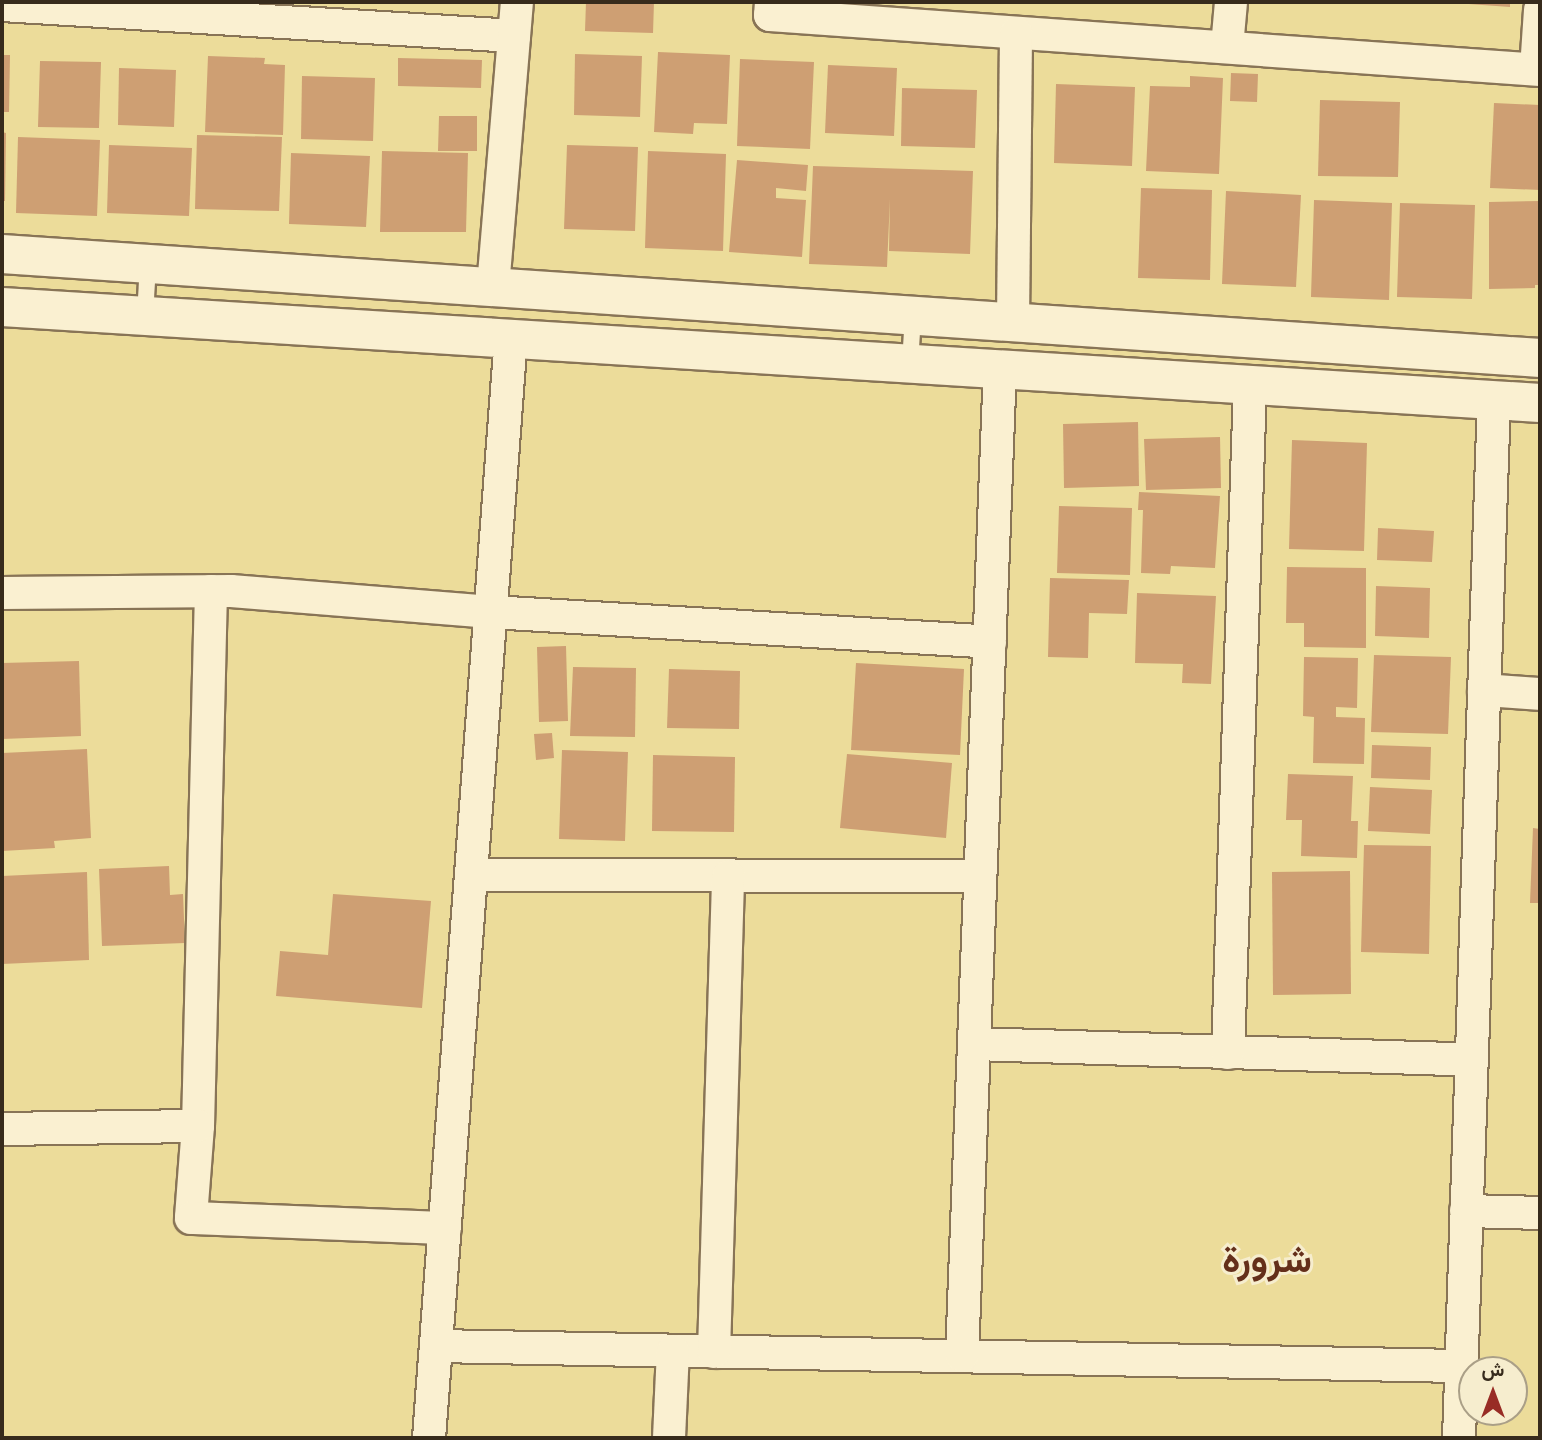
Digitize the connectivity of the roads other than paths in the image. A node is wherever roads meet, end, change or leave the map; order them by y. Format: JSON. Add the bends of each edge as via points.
{"nodes":[{"id":1,"x":517,"y":2,"type":"edge"},
{"id":2,"x":771,"y":2,"type":"edge"},
{"id":3,"x":1231,"y":2,"type":"edge"},
{"id":4,"x":2,"y":5,"type":"edge"},
{"id":5,"x":1540,"y":10,"type":"edge"},
{"id":6,"x":1016,"y":33,"type":"junction"},
{"id":7,"x":514,"y":36,"type":"junction"},
{"id":8,"x":1227,"y":47,"type":"junction"},
{"id":9,"x":1538,"y":69,"type":"edge"},
{"id":10,"x":2,"y":254,"type":"edge"},
{"id":11,"x":148,"y":264,"type":"junction"},
{"id":12,"x":493,"y":287,"type":"junction"},
{"id":13,"x":2,"y":307,"type":"edge"},
{"id":14,"x":913,"y":315,"type":"junction"},
{"id":15,"x":145,"y":316,"type":"junction"},
{"id":16,"x":1013,"y":322,"type":"junction"},
{"id":17,"x":511,"y":338,"type":"junction"},
{"id":18,"x":1540,"y":358,"type":"edge"},
{"id":19,"x":910,"y":364,"type":"junction"},
{"id":20,"x":1000,"y":369,"type":"junction"},
{"id":21,"x":1250,"y":385,"type":"junction"},
{"id":22,"x":1493,"y":400,"type":"junction"},
{"id":23,"x":1540,"y":403,"type":"edge"},
{"id":24,"x":211,"y":591,"type":"junction"},
{"id":25,"x":2,"y":593,"type":"edge"},
{"id":26,"x":491,"y":612,"type":"junction"},
{"id":27,"x":990,"y":642,"type":"junction"},
{"id":28,"x":1484,"y":690,"type":"junction"},
{"id":29,"x":1540,"y":694,"type":"edge"},
{"id":30,"x":471,"y":875,"type":"junction"},
{"id":31,"x":728,"y":876,"type":"junction"},
{"id":32,"x":981,"y":876,"type":"junction"},
{"id":33,"x":974,"y":1044,"type":"junction"},
{"id":34,"x":1228,"y":1053,"type":"junction"},
{"id":35,"x":1472,"y":1060,"type":"junction"},
{"id":36,"x":198,"y":1126,"type":"junction"},
{"id":37,"x":2,"y":1129,"type":"edge"},
{"id":38,"x":1466,"y":1211,"type":"junction"},
{"id":39,"x":1540,"y":1213,"type":"edge"},
{"id":40,"x":444,"y":1228,"type":"junction"},
{"id":41,"x":436,"y":1346,"type":"junction"},
{"id":42,"x":673,"y":1351,"type":"junction"},
{"id":43,"x":714,"y":1352,"type":"junction"},
{"id":44,"x":962,"y":1356,"type":"junction"},
{"id":45,"x":1461,"y":1356,"type":"edge"},
{"id":46,"x":1458,"y":1366,"type":"edge"},
{"id":47,"x":429,"y":1438,"type":"edge"},
{"id":48,"x":669,"y":1438,"type":"edge"}],
"edges":[{"from":1,"to":7,"type":"street"},
{"from":2,"to":6,"type":"street","via":[[770,15]]},
{"from":3,"to":8,"type":"street"},
{"from":4,"to":7,"type":"street"},
{"from":5,"to":9,"type":"street"},
{"from":6,"to":8,"type":"street"},
{"from":6,"to":16,"type":"street"},
{"from":7,"to":12,"type":"street"},
{"from":8,"to":9,"type":"street"},
{"from":10,"to":11,"type":"street"},
{"from":11,"to":12,"type":"street"},
{"from":11,"to":15,"type":"lane"},
{"from":12,"to":14,"type":"street"},
{"from":13,"to":15,"type":"street"},
{"from":14,"to":16,"type":"street"},
{"from":14,"to":19,"type":"lane"},
{"from":15,"to":17,"type":"street"},
{"from":16,"to":18,"type":"street"},
{"from":17,"to":19,"type":"street"},
{"from":17,"to":26,"type":"street"},
{"from":19,"to":20,"type":"street"},
{"from":20,"to":21,"type":"street"},
{"from":20,"to":27,"type":"street"},
{"from":21,"to":22,"type":"street"},
{"from":21,"to":34,"type":"street"},
{"from":22,"to":23,"type":"street"},
{"from":22,"to":28,"type":"street"},
{"from":24,"to":25,"type":"street"},
{"from":24,"to":26,"type":"street"},
{"from":24,"to":36,"type":"street"},
{"from":26,"to":27,"type":"street"},
{"from":26,"to":30,"type":"street"},
{"from":27,"to":32,"type":"street"},
{"from":28,"to":29,"type":"street"},
{"from":28,"to":35,"type":"street"},
{"from":30,"to":31,"type":"street"},
{"from":30,"to":40,"type":"street"},
{"from":31,"to":32,"type":"street"},
{"from":31,"to":43,"type":"street"},
{"from":32,"to":33,"type":"street"},
{"from":33,"to":34,"type":"street"},
{"from":33,"to":44,"type":"street"},
{"from":34,"to":35,"type":"street"},
{"from":35,"to":38,"type":"street"},
{"from":36,"to":37,"type":"street"},
{"from":36,"to":40,"type":"street","via":[[191,1218]]},
{"from":38,"to":39,"type":"street"},
{"from":38,"to":45,"type":"street"},
{"from":40,"to":41,"type":"street"},
{"from":41,"to":42,"type":"street"},
{"from":41,"to":47,"type":"street"},
{"from":42,"to":43,"type":"street"},
{"from":42,"to":48,"type":"street"},
{"from":43,"to":44,"type":"street"},
{"from":44,"to":46,"type":"street"}]}
